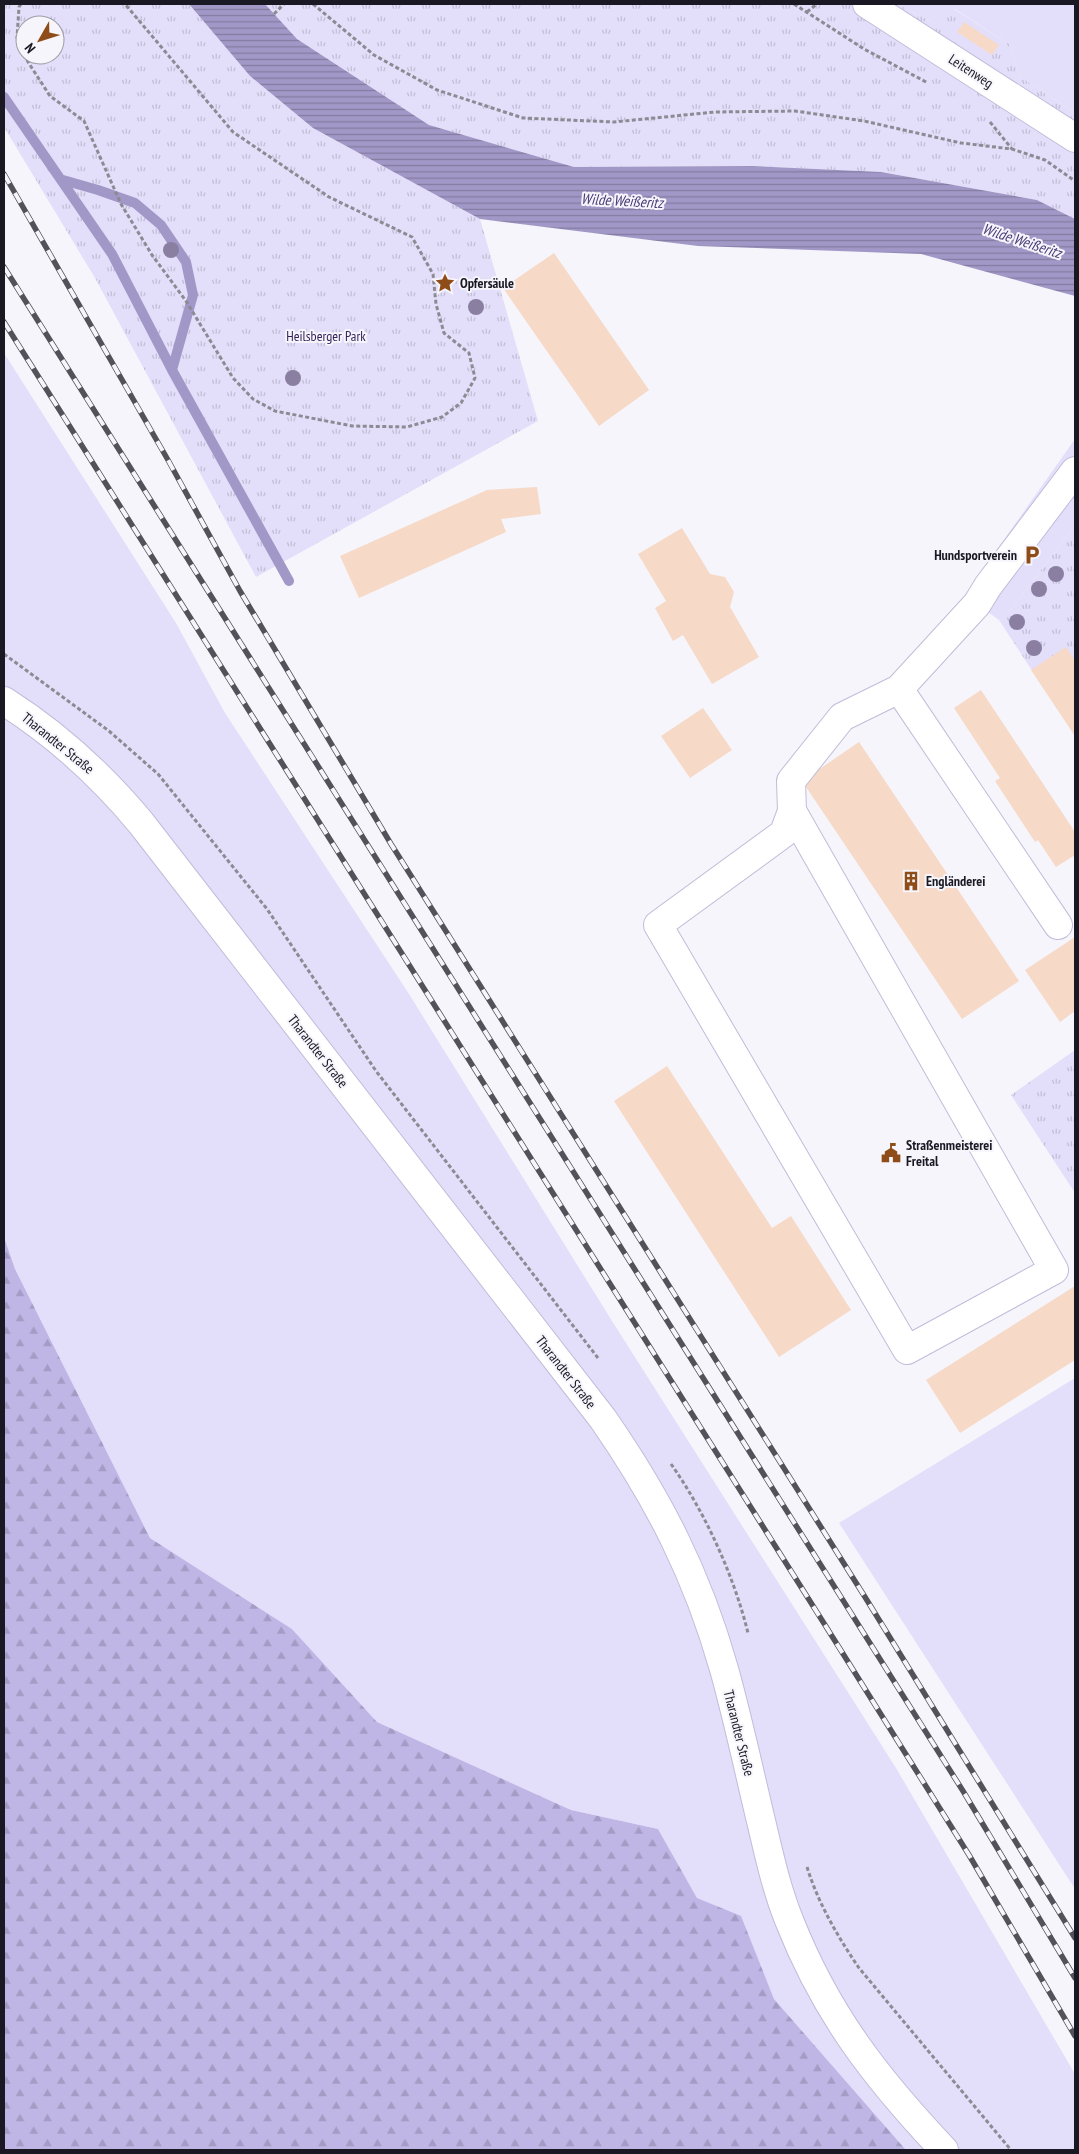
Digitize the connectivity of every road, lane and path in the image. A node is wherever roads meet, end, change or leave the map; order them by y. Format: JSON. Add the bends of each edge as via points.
{"nodes":[{"id":1,"x":21,"y":4,"type":"edge"},
{"id":2,"x":125,"y":4,"type":"edge"},
{"id":3,"x":284,"y":4,"type":"edge"},
{"id":4,"x":314,"y":4,"type":"edge"},
{"id":5,"x":794,"y":4,"type":"edge"},
{"id":6,"x":817,"y":4,"type":"edge"},
{"id":7,"x":867,"y":4,"type":"edge"},
{"id":8,"x":807,"y":12,"type":"junction"},
{"id":9,"x":274,"y":14,"type":"dead end"},
{"id":10,"x":931,"y":84,"type":"dead end"},
{"id":11,"x":988,"y":120,"type":"dead end"},
{"id":12,"x":1075,"y":138,"type":"edge"},
{"id":13,"x":1012,"y":149,"type":"junction"},
{"id":14,"x":1075,"y":181,"type":"edge"},
{"id":15,"x":1075,"y":471,"type":"edge"},
{"id":16,"x":4,"y":654,"type":"edge"},
{"id":17,"x":899,"y":690,"type":"junction"},
{"id":18,"x":4,"y":701,"type":"edge"},
{"id":19,"x":792,"y":811,"type":"junction"},
{"id":20,"x":1058,"y":925,"type":"dead end"},
{"id":21,"x":491,"y":1218,"type":"dead end"},
{"id":22,"x":944,"y":2150,"type":"edge"}],
"edges":[{"from":1,"to":2,"type":"path","via":[[17,38],[28,62],[50,96],[84,121],[121,204],[152,255],[186,301],[233,378],[253,399],[275,411],[352,426],[407,427],[442,417],[461,403],[475,378],[469,353],[444,333],[436,304],[433,274],[412,237],[329,197],[233,132]]},
{"from":3,"to":9,"type":"path"},
{"from":4,"to":13,"type":"path","via":[[374,55],[436,90],[523,118],[614,122],[715,112],[795,111],[864,121],[961,143]]},
{"from":5,"to":8,"type":"path"},
{"from":6,"to":8,"type":"path"},
{"from":7,"to":12,"type":"main road","name":"Leitenweg"},
{"from":8,"to":10,"type":"path","via":[[864,49]]},
{"from":11,"to":13,"type":"path"},
{"from":13,"to":14,"type":"path","via":[[1045,160]]},
{"from":15,"to":17,"type":"main road","via":[[977,604]]},
{"from":16,"to":21,"type":"path","via":[[109,731],[158,774],[267,909],[376,1071]]},
{"from":17,"to":19,"type":"main road","via":[[842,717],[791,781]]},
{"from":17,"to":20,"type":"main road"},
{"from":18,"to":22,"type":"main road","name":"Tharandter Straße","via":[[71,752],[120,798],[141,823],[630,1459],[678,1543],[710,1624],[771,1864],[796,1937],[836,2016],[859,2051]]},
{"from":19,"to":19,"type":"main road","via":[[1054,1270],[906,1350],[658,925],[784,833]]}]}
